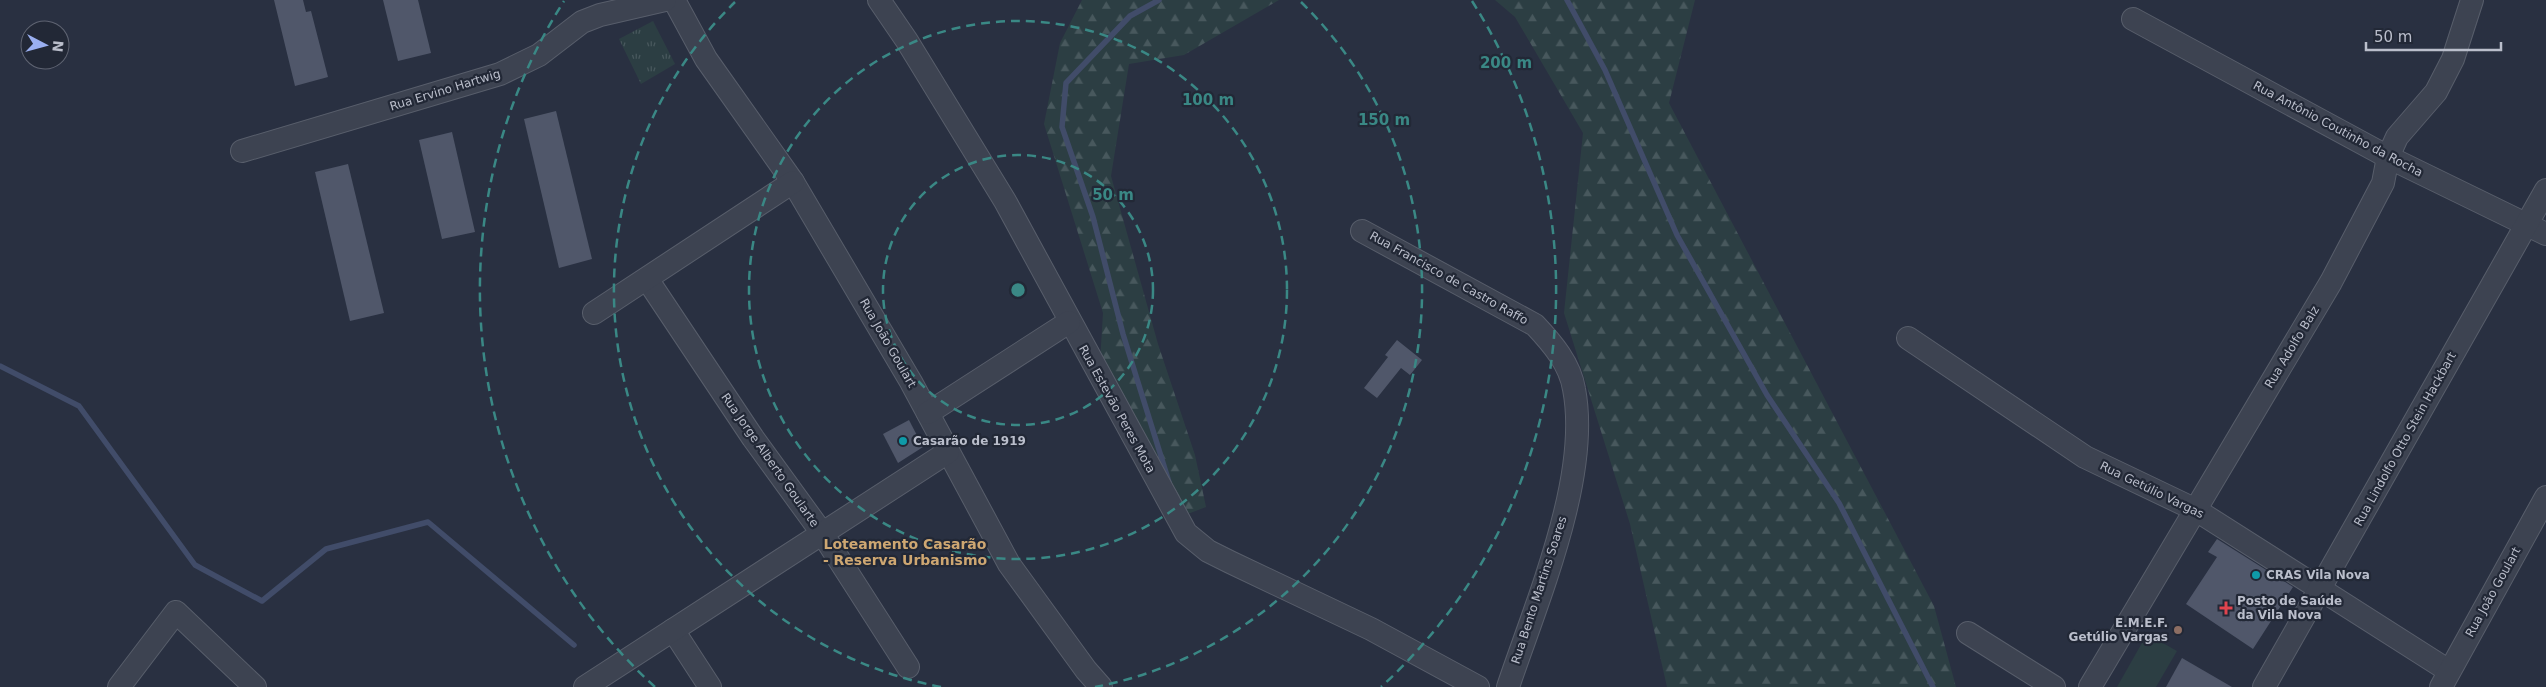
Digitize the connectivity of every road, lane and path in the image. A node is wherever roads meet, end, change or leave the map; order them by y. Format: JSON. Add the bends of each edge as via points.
{"nodes":[{"id":1,"x":665,"y":0,"type":"edge"},
{"id":2,"x":674,"y":0,"type":"edge"},
{"id":3,"x":879,"y":0,"type":"edge"},
{"id":4,"x":2472,"y":0,"type":"edge"},
{"id":5,"x":2133,"y":19,"type":"dead end"},
{"id":6,"x":242,"y":150,"type":"dead end"},
{"id":7,"x":2388,"y":157,"type":"junction"},
{"id":8,"x":793,"y":182,"type":"junction"},
{"id":9,"x":2546,"y":190,"type":"edge"},
{"id":10,"x":2536,"y":229,"type":"edge"},
{"id":11,"x":1362,"y":231,"type":"dead end"},
{"id":12,"x":648,"y":279,"type":"junction"},
{"id":13,"x":594,"y":313,"type":"dead end"},
{"id":14,"x":1070,"y":322,"type":"junction"},
{"id":15,"x":1908,"y":338,"type":"dead end"},
{"id":16,"x":928,"y":413,"type":"junction"},
{"id":17,"x":1576,"y":434,"type":"joint"},
{"id":18,"x":948,"y":452,"type":"junction"},
{"id":19,"x":2546,"y":496,"type":"edge"},
{"id":20,"x":2196,"y":510,"type":"junction"},
{"id":21,"x":822,"y":533,"type":"junction"},
{"id":22,"x":2321,"y":588,"type":"junction"},
{"id":23,"x":673,"y":630,"type":"junction"},
{"id":24,"x":1968,"y":633,"type":"dead end"},
{"id":25,"x":908,"y":667,"type":"dead end"},
{"id":26,"x":2445,"y":679,"type":"edge"},
{"id":27,"x":119,"y":687,"type":"edge"},
{"id":28,"x":255,"y":687,"type":"edge"},
{"id":29,"x":585,"y":687,"type":"edge"},
{"id":30,"x":710,"y":687,"type":"edge"},
{"id":31,"x":1101,"y":687,"type":"edge"},
{"id":32,"x":1478,"y":687,"type":"edge"},
{"id":33,"x":1508,"y":687,"type":"edge"},
{"id":34,"x":2054,"y":687,"type":"edge"},
{"id":35,"x":2090,"y":687,"type":"edge"},
{"id":36,"x":2264,"y":687,"type":"edge"}],
"edges":[{"from":1,"to":6,"type":"street","name":"Rua Ervino Hartwig","via":[[582,22],[539,55],[500,74]]},
{"from":2,"to":8,"type":"street","name":"Rua João Goulart","via":[[706,59]]},
{"from":3,"to":14,"type":"street","name":"Rua Estevão Peres Mota","via":[[1004,201]]},
{"from":4,"to":7,"type":"street","name":"Rua Adolfo Balz","via":[[2453,59],[2436,92],[2397,137]]},
{"from":5,"to":7,"type":"street","name":"Rua Antônio Coutinho da Rocha"},
{"from":7,"to":10,"type":"street","name":"Rua Antônio Coutinho da Rocha"},
{"from":7,"to":20,"type":"street","name":"Rua Adolfo Balz","via":[[2383,183],[2331,282]]},
{"from":8,"to":12,"type":"street"},
{"from":8,"to":16,"type":"street","name":"Rua João Goulart"},
{"from":9,"to":10,"type":"street","name":"Rua Lindolfo Otto Stein Hackbart"},
{"from":10,"to":22,"type":"street","name":"Rua Lindolfo Otto Stein Hackbart"},
{"from":11,"to":17,"type":"street","name":"Rua Francisco de Castro Raffo","via":[[1535,325],[1558,349],[1574,388]]},
{"from":12,"to":13,"type":"street"},
{"from":12,"to":21,"type":"street","name":"Rua Jorge Alberto Goularte","via":[[753,438]]},
{"from":14,"to":16,"type":"street"},
{"from":14,"to":32,"type":"street","name":"Rua Estevão Peres Mota","via":[[1186,533],[1230,562],[1371,629]]},
{"from":15,"to":20,"type":"street","name":"Rua Getúlio Vargas","via":[[2085,457]]},
{"from":16,"to":18,"type":"street","name":"Rua João Goulart"},
{"from":17,"to":33,"type":"street","name":"Rua Bento Martins Soares","via":[[1562,528]]},
{"from":18,"to":21,"type":"street"},
{"from":18,"to":31,"type":"street","name":"Rua João Goulart","via":[[1009,564]]},
{"from":19,"to":26,"type":"street","name":"Rua João Goulart"},
{"from":20,"to":22,"type":"street","name":"Rua Getúlio Vargas"},
{"from":20,"to":35,"type":"street","name":"Rua Adolfo Balz"},
{"from":21,"to":23,"type":"street"},
{"from":21,"to":25,"type":"street","name":"Rua Jorge Alberto Goularte"},
{"from":22,"to":26,"type":"street","name":"Rua Getúlio Vargas"},
{"from":22,"to":36,"type":"street","name":"Rua Lindolfo Otto Stein Hackbart"},
{"from":23,"to":29,"type":"street"},
{"from":23,"to":30,"type":"street"},
{"from":24,"to":34,"type":"street"},
{"from":27,"to":28,"type":"street","via":[[176,612]]}]}
